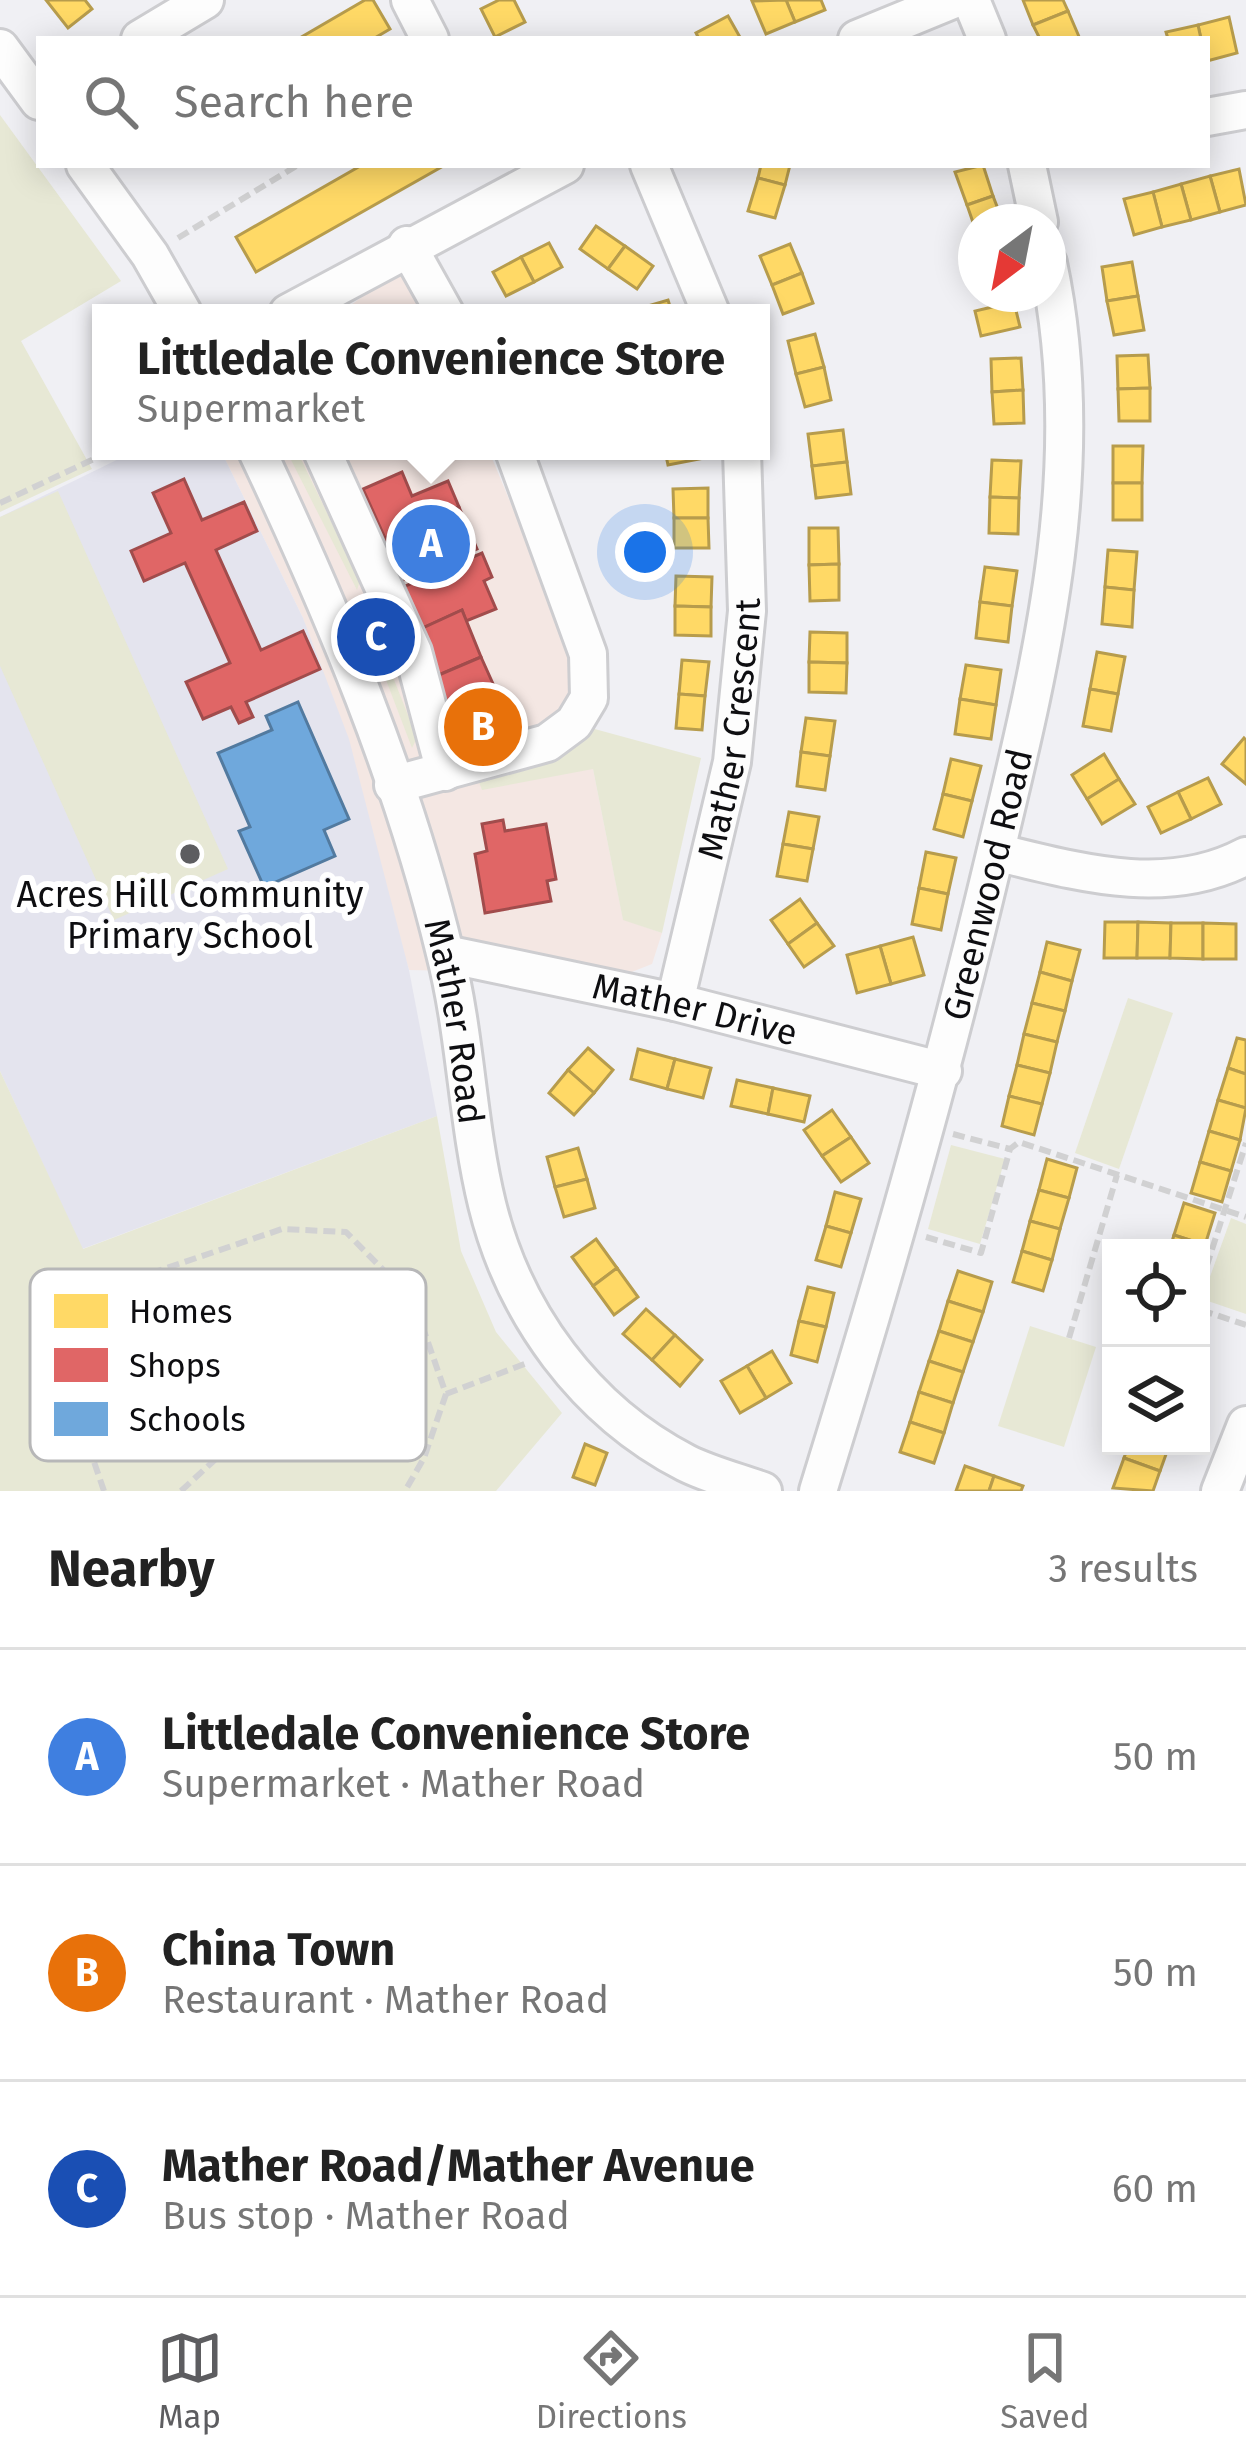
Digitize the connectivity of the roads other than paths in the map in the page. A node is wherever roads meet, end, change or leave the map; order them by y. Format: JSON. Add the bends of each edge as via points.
{"nodes":[{"id":1,"x":205,"y":0,"type":"edge"},
{"id":2,"x":410,"y":0,"type":"edge"},
{"id":3,"x":952,"y":0,"type":"edge"},
{"id":4,"x":971,"y":0,"type":"edge"},
{"id":5,"x":145,"y":36,"type":"edge"},
{"id":6,"x":428,"y":36,"type":"edge"},
{"id":7,"x":864,"y":36,"type":"edge"},
{"id":8,"x":985,"y":36,"type":"edge"},
{"id":9,"x":0,"y":48,"type":"edge"},
{"id":10,"x":36,"y":97,"type":"edge"},
{"id":11,"x":1246,"y":110,"type":"edge"},
{"id":12,"x":1210,"y":116,"type":"edge"},
{"id":13,"x":87,"y":168,"type":"edge"},
{"id":14,"x":551,"y":168,"type":"edge"},
{"id":15,"x":650,"y":168,"type":"edge"},
{"id":16,"x":1028,"y":168,"type":"edge"},
{"id":17,"x":501,"y":179,"type":"edge"},
{"id":18,"x":1035,"y":204,"type":"edge"},
{"id":19,"x":407,"y":245,"type":"junction"},
{"id":20,"x":177,"y":304,"type":"edge"},
{"id":21,"x":304,"y":304,"type":"edge"},
{"id":22,"x":440,"y":304,"type":"edge"},
{"id":23,"x":707,"y":304,"type":"edge"},
{"id":24,"x":1057,"y":312,"type":"edge"},
{"id":25,"x":261,"y":460,"type":"edge"},
{"id":26,"x":326,"y":460,"type":"edge"},
{"id":27,"x":517,"y":460,"type":"edge"},
{"id":28,"x":742,"y":460,"type":"edge"},
{"id":29,"x":445,"y":772,"type":"junction"},
{"id":30,"x":393,"y":785,"type":"junction"},
{"id":31,"x":996,"y":852,"type":"junction"},
{"id":32,"x":1246,"y":856,"type":"edge"},
{"id":33,"x":446,"y":954,"type":"junction"},
{"id":34,"x":675,"y":1002,"type":"junction"},
{"id":35,"x":943,"y":1071,"type":"junction"},
{"id":36,"x":1246,"y":1425,"type":"edge"},
{"id":37,"x":763,"y":1491,"type":"edge"},
{"id":38,"x":818,"y":1491,"type":"edge"},
{"id":39,"x":1220,"y":1491,"type":"edge"}],
"edges":[{"from":1,"to":5,"type":"street"},
{"from":2,"to":6,"type":"street"},
{"from":3,"to":7,"type":"street"},
{"from":4,"to":8,"type":"street"},
{"from":9,"to":10,"type":"street"},
{"from":11,"to":12,"type":"street"},
{"from":13,"to":20,"type":"street"},
{"from":14,"to":17,"type":"street"},
{"from":15,"to":23,"type":"street"},
{"from":16,"to":18,"type":"street"},
{"from":17,"to":19,"type":"street"},
{"from":19,"to":21,"type":"street"},
{"from":19,"to":22,"type":"street"},
{"from":24,"to":31,"type":"street","name":"Greenwood Road","via":[[1060,549],[1041,674]]},
{"from":25,"to":30,"type":"street","name":"Mather Road","via":[[354,668]]},
{"from":26,"to":29,"type":"street","via":[[413,652]]},
{"from":27,"to":29,"type":"street","via":[[588,654],[590,698],[548,743]]},
{"from":28,"to":34,"type":"street","name":"Mather Crescent","via":[[747,611],[732,762]]},
{"from":29,"to":30,"type":"street"},
{"from":30,"to":33,"type":"street","name":"Mather Road"},
{"from":31,"to":32,"type":"street","via":[[1133,880],[1195,876]]},
{"from":31,"to":35,"type":"street","name":"Greenwood Road"},
{"from":33,"to":34,"type":"street","name":"Mather Drive"},
{"from":33,"to":37,"type":"street","name":"Mather Road","via":[[488,1206],[552,1352],[609,1410],[686,1463]]},
{"from":34,"to":35,"type":"street","name":"Mather Drive"},
{"from":35,"to":38,"type":"street","name":"Greenwood Road"},
{"from":36,"to":39,"type":"street"}]}
